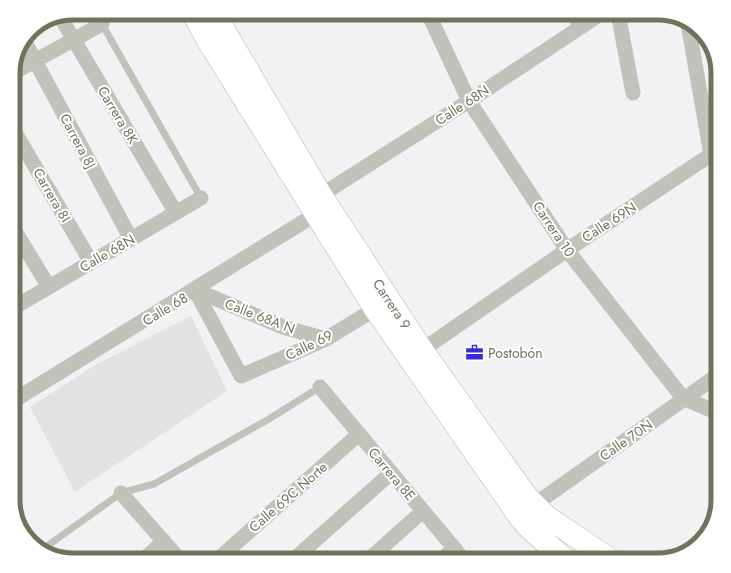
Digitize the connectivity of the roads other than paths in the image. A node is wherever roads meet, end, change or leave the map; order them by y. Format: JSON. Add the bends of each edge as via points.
{"nodes":[{"id":1,"x":197,"y":20,"type":"edge"},
{"id":2,"x":218,"y":20,"type":"edge"},
{"id":3,"x":431,"y":20,"type":"edge"},
{"id":4,"x":577,"y":20,"type":"edge"},
{"id":5,"x":592,"y":20,"type":"edge"},
{"id":6,"x":619,"y":20,"type":"edge"},
{"id":7,"x":63,"y":21,"type":"edge"},
{"id":8,"x":102,"y":24,"type":"joint"},
{"id":9,"x":580,"y":28,"type":"junction"},
{"id":10,"x":689,"y":31,"type":"edge"},
{"id":11,"x":73,"y":40,"type":"junction"},
{"id":12,"x":27,"y":47,"type":"edge"},
{"id":13,"x":35,"y":61,"type":"junction"},
{"id":14,"x":20,"y":69,"type":"edge"},
{"id":15,"x":633,"y":93,"type":"dead end"},
{"id":16,"x":469,"y":101,"type":"junction"},
{"id":17,"x":711,"y":132,"type":"edge"},
{"id":18,"x":20,"y":141,"type":"edge"},
{"id":19,"x":711,"y":159,"type":"edge"},
{"id":20,"x":201,"y":198,"type":"joint"},
{"id":21,"x":318,"y":204,"type":"junction"},
{"id":22,"x":176,"y":213,"type":"junction"},
{"id":23,"x":131,"y":239,"type":"junction"},
{"id":24,"x":20,"y":240,"type":"edge"},
{"id":25,"x":567,"y":250,"type":"junction"},
{"id":26,"x":91,"y":262,"type":"junction"},
{"id":27,"x":48,"y":287,"type":"junction"},
{"id":28,"x":195,"y":290,"type":"junction"},
{"id":29,"x":20,"y":304,"type":"edge"},
{"id":30,"x":375,"y":309,"type":"junction"},
{"id":31,"x":326,"y":339,"type":"junction"},
{"id":32,"x":422,"y":350,"type":"junction"},
{"id":33,"x":711,"y":380,"type":"edge"},
{"id":34,"x":320,"y":388,"type":"joint"},
{"id":35,"x":20,"y":397,"type":"edge"},
{"id":36,"x":683,"y":398,"type":"junction"},
{"id":37,"x":711,"y":410,"type":"edge"},
{"id":38,"x":359,"y":434,"type":"junction"},
{"id":39,"x":392,"y":473,"type":"junction"},
{"id":40,"x":121,"y":493,"type":"junction"},
{"id":41,"x":534,"y":505,"type":"junction"},
{"id":42,"x":423,"y":511,"type":"junction"},
{"id":43,"x":164,"y":541,"type":"junction"},
{"id":44,"x":47,"y":546,"type":"edge"},
{"id":45,"x":454,"y":548,"type":"junction"},
{"id":46,"x":151,"y":553,"type":"edge"},
{"id":47,"x":174,"y":553,"type":"edge"},
{"id":48,"x":225,"y":553,"type":"edge"},
{"id":49,"x":301,"y":553,"type":"edge"},
{"id":50,"x":376,"y":553,"type":"edge"},
{"id":51,"x":449,"y":553,"type":"edge"},
{"id":52,"x":458,"y":553,"type":"edge"},
{"id":53,"x":558,"y":553,"type":"edge"},
{"id":54,"x":601,"y":553,"type":"edge"}],
"edges":[{"from":1,"to":21,"type":"main road","name":"Carrera 9","via":[[208,41]]},
{"from":2,"to":21,"type":"main road","name":"Carrera 9"},
{"from":3,"to":16,"type":"street","name":"Carrera 10"},
{"from":4,"to":9,"type":"street"},
{"from":5,"to":9,"type":"street","name":"Calle 68N"},
{"from":6,"to":15,"type":"street"},
{"from":7,"to":11,"type":"street","name":"Carrera 8K"},
{"from":8,"to":11,"type":"street"},
{"from":8,"to":20,"type":"lane"},
{"from":9,"to":16,"type":"street","name":"Calle 68N"},
{"from":10,"to":17,"type":"street"},
{"from":11,"to":13,"type":"street"},
{"from":11,"to":22,"type":"street","name":"Carrera 8K"},
{"from":12,"to":13,"type":"street","name":"Carrera 8J"},
{"from":13,"to":14,"type":"street"},
{"from":13,"to":23,"type":"street","name":"Carrera 8J"},
{"from":16,"to":21,"type":"street","name":"Calle 68N"},
{"from":16,"to":25,"type":"street","name":"Carrera 10"},
{"from":18,"to":26,"type":"street","name":"Carrera 8I"},
{"from":19,"to":25,"type":"street","name":"Calle 69N"},
{"from":20,"to":22,"type":"street","name":"Calle 68N"},
{"from":21,"to":28,"type":"street","name":"Calle 68"},
{"from":21,"to":30,"type":"main road","name":"Carrera 9"},
{"from":21,"to":32,"type":"main road","name":"Carrera 9"},
{"from":22,"to":23,"type":"street","name":"Calle 68N"},
{"from":23,"to":26,"type":"street","name":"Calle 68N"},
{"from":24,"to":27,"type":"street"},
{"from":25,"to":32,"type":"street","name":"Calle 69N"},
{"from":25,"to":36,"type":"street","name":"Carrera 10"},
{"from":26,"to":27,"type":"street","name":"Calle 68N"},
{"from":27,"to":29,"type":"street","name":"Calle 68N"},
{"from":28,"to":31,"type":"street","name":"Calle 68A N","via":[[283,327]]},
{"from":28,"to":31,"type":"street","name":"Calle 69","via":[[242,376]]},
{"from":28,"to":35,"type":"street","name":"Calle 68"},
{"from":30,"to":31,"type":"street","name":"Calle 69"},
{"from":30,"to":53,"type":"main road","name":"Carrera 9","via":[[512,507],[530,529]]},
{"from":32,"to":41,"type":"main road","name":"Carrera 9"},
{"from":33,"to":36,"type":"street","name":"Calle 70N"},
{"from":34,"to":38,"type":"street","name":"Carrera 8E"},
{"from":34,"to":40,"type":"lane","via":[[154,484]]},
{"from":36,"to":37,"type":"street","name":"Carrera 10"},
{"from":36,"to":41,"type":"street","name":"Calle 70N"},
{"from":38,"to":39,"type":"street","name":"Carrera 8E"},
{"from":38,"to":48,"type":"street","name":"Calle 69C Norte"},
{"from":39,"to":42,"type":"street","name":"Carrera 8E"},
{"from":39,"to":49,"type":"street"},
{"from":40,"to":43,"type":"street"},
{"from":40,"to":44,"type":"lane"},
{"from":41,"to":54,"type":"main road","name":"Carrera 9","via":[[547,517]]},
{"from":42,"to":45,"type":"street","name":"Carrera 8E"},
{"from":42,"to":50,"type":"street"},
{"from":43,"to":46,"type":"street"},
{"from":43,"to":47,"type":"street"},
{"from":45,"to":51,"type":"street"},
{"from":45,"to":52,"type":"street","name":"Carrera 8E"}]}
